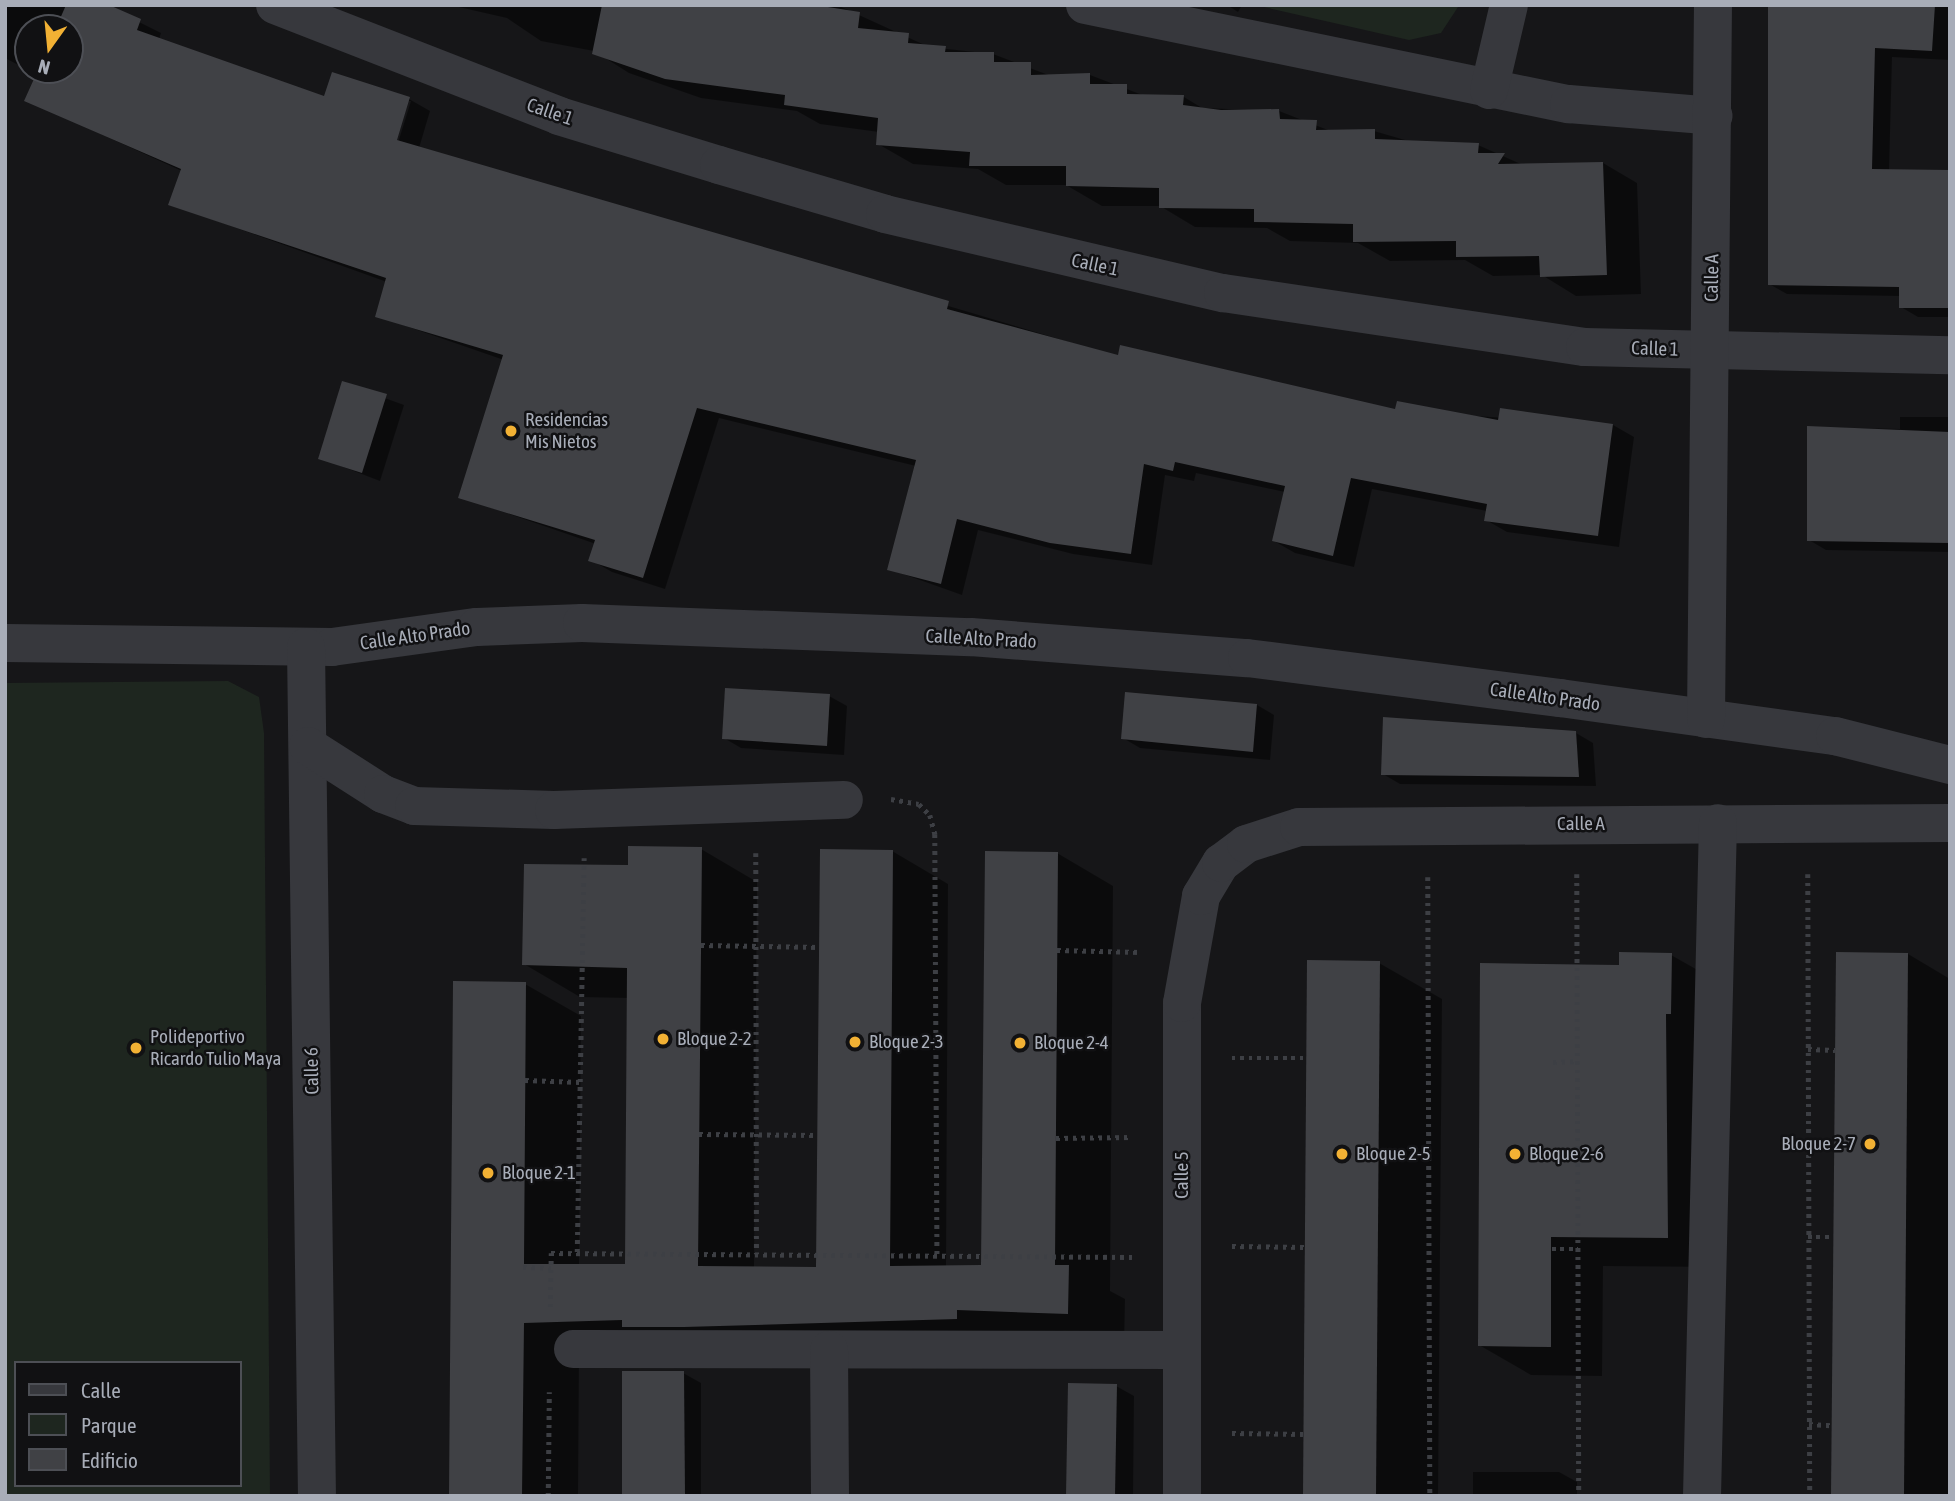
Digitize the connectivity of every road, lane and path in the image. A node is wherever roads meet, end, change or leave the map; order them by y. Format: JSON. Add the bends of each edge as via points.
{"nodes":[{"id":1,"x":275,"y":5,"type":"edge"},
{"id":2,"x":1085,"y":5,"type":"edge"},
{"id":3,"x":1510,"y":5,"type":"edge"},
{"id":4,"x":1713,"y":5,"type":"edge"},
{"id":5,"x":1489,"y":90,"type":"junction"},
{"id":6,"x":1714,"y":116,"type":"junction"},
{"id":7,"x":1711,"y":351,"type":"junction"},
{"id":8,"x":1950,"y":355,"type":"edge"},
{"id":9,"x":5,"y":643,"type":"edge"},
{"id":10,"x":306,"y":647,"type":"junction"},
{"id":11,"x":1706,"y":719,"type":"junction"},
{"id":12,"x":308,"y":746,"type":"junction"},
{"id":13,"x":1950,"y":765,"type":"edge"},
{"id":14,"x":844,"y":800,"type":"joint"},
{"id":15,"x":756,"y":803,"type":"junction"},
{"id":16,"x":585,"y":808,"type":"junction"},
{"id":17,"x":1718,"y":823,"type":"junction"},
{"id":18,"x":1950,"y":823,"type":"edge"},
{"id":19,"x":1577,"y":824,"type":"junction"},
{"id":20,"x":1808,"y":824,"type":"junction"},
{"id":21,"x":1427,"y":825,"type":"junction"},
{"id":22,"x":1221,"y":863,"type":"joint"},
{"id":23,"x":701,"y":946,"type":"dead end"},
{"id":24,"x":756,"y":947,"type":"junction"},
{"id":25,"x":819,"y":947,"type":"dead end"},
{"id":26,"x":1057,"y":950,"type":"dead end"},
{"id":27,"x":1187,"y":954,"type":"junction"},
{"id":28,"x":1808,"y":1049,"type":"junction"},
{"id":29,"x":1835,"y":1050,"type":"dead end"},
{"id":30,"x":1182,"y":1058,"type":"junction"},
{"id":31,"x":1306,"y":1058,"type":"dead end"},
{"id":32,"x":1577,"y":1061,"type":"junction"},
{"id":33,"x":1553,"y":1062,"type":"dead end"},
{"id":34,"x":525,"y":1080,"type":"dead end"},
{"id":35,"x":580,"y":1082,"type":"junction"},
{"id":36,"x":699,"y":1134,"type":"dead end"},
{"id":37,"x":757,"y":1134,"type":"junction"},
{"id":38,"x":817,"y":1135,"type":"dead end"},
{"id":39,"x":1182,"y":1136,"type":"junction"},
{"id":40,"x":1056,"y":1138,"type":"dead end"},
{"id":41,"x":1808,"y":1237,"type":"junction"},
{"id":42,"x":1833,"y":1237,"type":"dead end"},
{"id":43,"x":1304,"y":1247,"type":"dead end"},
{"id":44,"x":1552,"y":1249,"type":"dead end"},
{"id":45,"x":1578,"y":1249,"type":"junction"},
{"id":46,"x":1182,"y":1251,"type":"junction"},
{"id":47,"x":576,"y":1252,"type":"junction"},
{"id":48,"x":551,"y":1253,"type":"dead end"},
{"id":49,"x":757,"y":1254,"type":"junction"},
{"id":50,"x":937,"y":1255,"type":"junction"},
{"id":51,"x":523,"y":1267,"type":"dead end"},
{"id":52,"x":551,"y":1268,"type":"dead end"},
{"id":53,"x":573,"y":1349,"type":"dead end"},
{"id":54,"x":829,"y":1350,"type":"junction"},
{"id":55,"x":1182,"y":1350,"type":"junction"},
{"id":56,"x":1809,"y":1424,"type":"junction"},
{"id":57,"x":1831,"y":1425,"type":"dead end"},
{"id":58,"x":1182,"y":1433,"type":"junction"},
{"id":59,"x":1303,"y":1434,"type":"dead end"},
{"id":60,"x":317,"y":1496,"type":"edge"},
{"id":61,"x":830,"y":1496,"type":"edge"},
{"id":62,"x":1182,"y":1496,"type":"edge"},
{"id":63,"x":1430,"y":1496,"type":"edge"},
{"id":64,"x":1579,"y":1496,"type":"edge"},
{"id":65,"x":1702,"y":1496,"type":"edge"},
{"id":66,"x":1810,"y":1496,"type":"edge"}],
"edges":[{"from":1,"to":7,"type":"street","name":"Calle 1","via":[[559,116],[885,214],[1057,257],[1416,326],[1585,347]]},
{"from":2,"to":5,"type":"street"},
{"from":3,"to":5,"type":"street"},
{"from":4,"to":6,"type":"street","name":"Calle A"},
{"from":5,"to":6,"type":"street","via":[[1569,104]]},
{"from":6,"to":7,"type":"street","name":"Calle A"},
{"from":7,"to":8,"type":"street","name":"Calle 1"},
{"from":7,"to":11,"type":"street","name":"Calle A"},
{"from":9,"to":10,"type":"street","name":"Calle Alto Prado"},
{"from":10,"to":11,"type":"street","name":"Calle Alto Prado","via":[[582,623],[971,637],[1247,657]]},
{"from":10,"to":12,"type":"street","name":"Calle 6"},
{"from":11,"to":13,"type":"street","name":"Calle Alto Prado","via":[[1835,736]]},
{"from":12,"to":16,"type":"street","via":[[383,794],[414,806]]},
{"from":12,"to":60,"type":"street","name":"Calle 6"},
{"from":14,"to":15,"type":"street"},
{"from":14,"to":50,"type":"path","via":[[905,799],[930,815],[935,834]]},
{"from":15,"to":16,"type":"street"},
{"from":15,"to":24,"type":"path"},
{"from":16,"to":35,"type":"path"},
{"from":17,"to":19,"type":"street","name":"Calle A"},
{"from":17,"to":20,"type":"street","name":"Calle A"},
{"from":17,"to":65,"type":"street"},
{"from":18,"to":20,"type":"street","name":"Calle A"},
{"from":19,"to":21,"type":"street","name":"Calle A"},
{"from":19,"to":32,"type":"path"},
{"from":20,"to":28,"type":"path"},
{"from":21,"to":22,"type":"street","name":"Calle A","via":[[1298,827],[1246,844]]},
{"from":21,"to":63,"type":"path"},
{"from":22,"to":27,"type":"street","name":"Calle 5","via":[[1201,896]]},
{"from":23,"to":24,"type":"path"},
{"from":24,"to":25,"type":"path"},
{"from":24,"to":37,"type":"path"},
{"from":26,"to":27,"type":"path"},
{"from":27,"to":30,"type":"street","name":"Calle 5"},
{"from":28,"to":29,"type":"path"},
{"from":28,"to":41,"type":"path"},
{"from":30,"to":31,"type":"path"},
{"from":30,"to":39,"type":"street","name":"Calle 5"},
{"from":32,"to":33,"type":"path"},
{"from":32,"to":45,"type":"path"},
{"from":34,"to":35,"type":"path"},
{"from":35,"to":47,"type":"path"},
{"from":36,"to":37,"type":"path"},
{"from":37,"to":38,"type":"path"},
{"from":37,"to":49,"type":"path"},
{"from":39,"to":40,"type":"path"},
{"from":39,"to":46,"type":"street","name":"Calle 5"},
{"from":41,"to":42,"type":"path"},
{"from":41,"to":56,"type":"path"},
{"from":43,"to":46,"type":"path"},
{"from":44,"to":45,"type":"path"},
{"from":45,"to":64,"type":"path"},
{"from":46,"to":50,"type":"path"},
{"from":46,"to":55,"type":"street","name":"Calle 5"},
{"from":47,"to":48,"type":"path"},
{"from":47,"to":49,"type":"path"},
{"from":49,"to":50,"type":"path"},
{"from":51,"to":52,"type":"path"},
{"from":53,"to":54,"type":"street"},
{"from":54,"to":55,"type":"street"},
{"from":54,"to":61,"type":"street"},
{"from":55,"to":58,"type":"street","name":"Calle 5"},
{"from":56,"to":57,"type":"path"},
{"from":56,"to":66,"type":"path"},
{"from":58,"to":59,"type":"path"},
{"from":58,"to":62,"type":"street","name":"Calle 5"}]}
